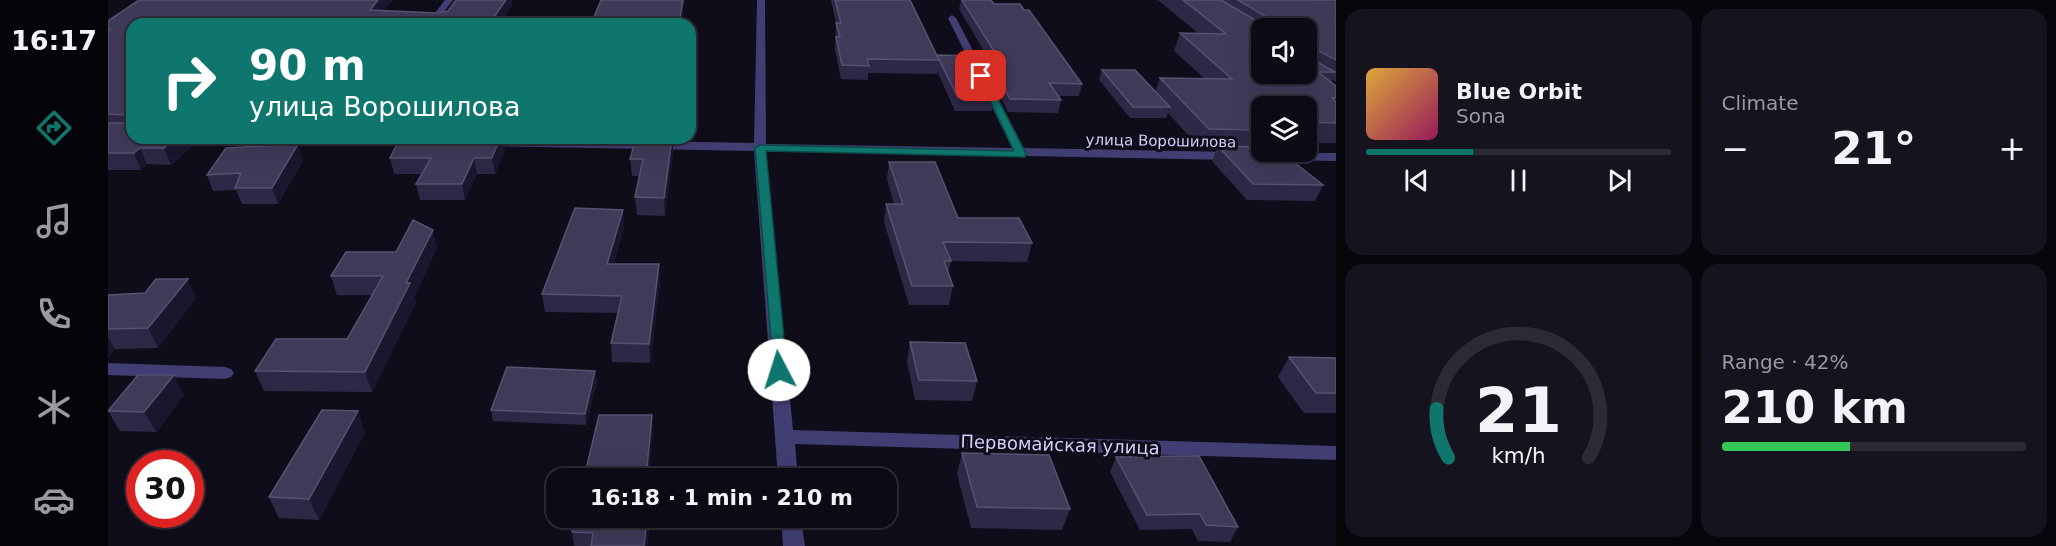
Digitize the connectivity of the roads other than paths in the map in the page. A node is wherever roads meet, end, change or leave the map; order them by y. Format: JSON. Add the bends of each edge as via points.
{"nodes":[{"id":1,"x":449,"y":0,"type":"edge"},
{"id":2,"x":760,"y":0,"type":"edge"},
{"id":3,"x":438,"y":18,"type":"edge"},
{"id":4,"x":952,"y":18,"type":"dead end"},
{"id":5,"x":570,"y":144,"type":"edge"},
{"id":6,"x":760,"y":148,"type":"junction"},
{"id":7,"x":1021,"y":154,"type":"junction"},
{"id":8,"x":1336,"y":157,"type":"edge"},
{"id":9,"x":108,"y":369,"type":"edge"},
{"id":10,"x":225,"y":373,"type":"dead end"},
{"id":11,"x":785,"y":437,"type":"junction"},
{"id":12,"x":1336,"y":453,"type":"edge"},
{"id":13,"x":787,"y":468,"type":"edge"},
{"id":14,"x":792,"y":528,"type":"edge"},
{"id":15,"x":794,"y":546,"type":"edge"}],
"edges":[{"from":1,"to":3,"type":"street"},
{"from":2,"to":6,"type":"street"},
{"from":4,"to":7,"type":"street"},
{"from":5,"to":6,"type":"street","name":"улица Ворошилова"},
{"from":6,"to":7,"type":"street","name":"улица Ворошилова"},
{"from":6,"to":11,"type":"street"},
{"from":7,"to":8,"type":"street","name":"улица Ворошилова"},
{"from":9,"to":10,"type":"street"},
{"from":11,"to":12,"type":"street","name":"Первомайская улица"},
{"from":11,"to":13,"type":"street"},
{"from":14,"to":15,"type":"street"}]}
